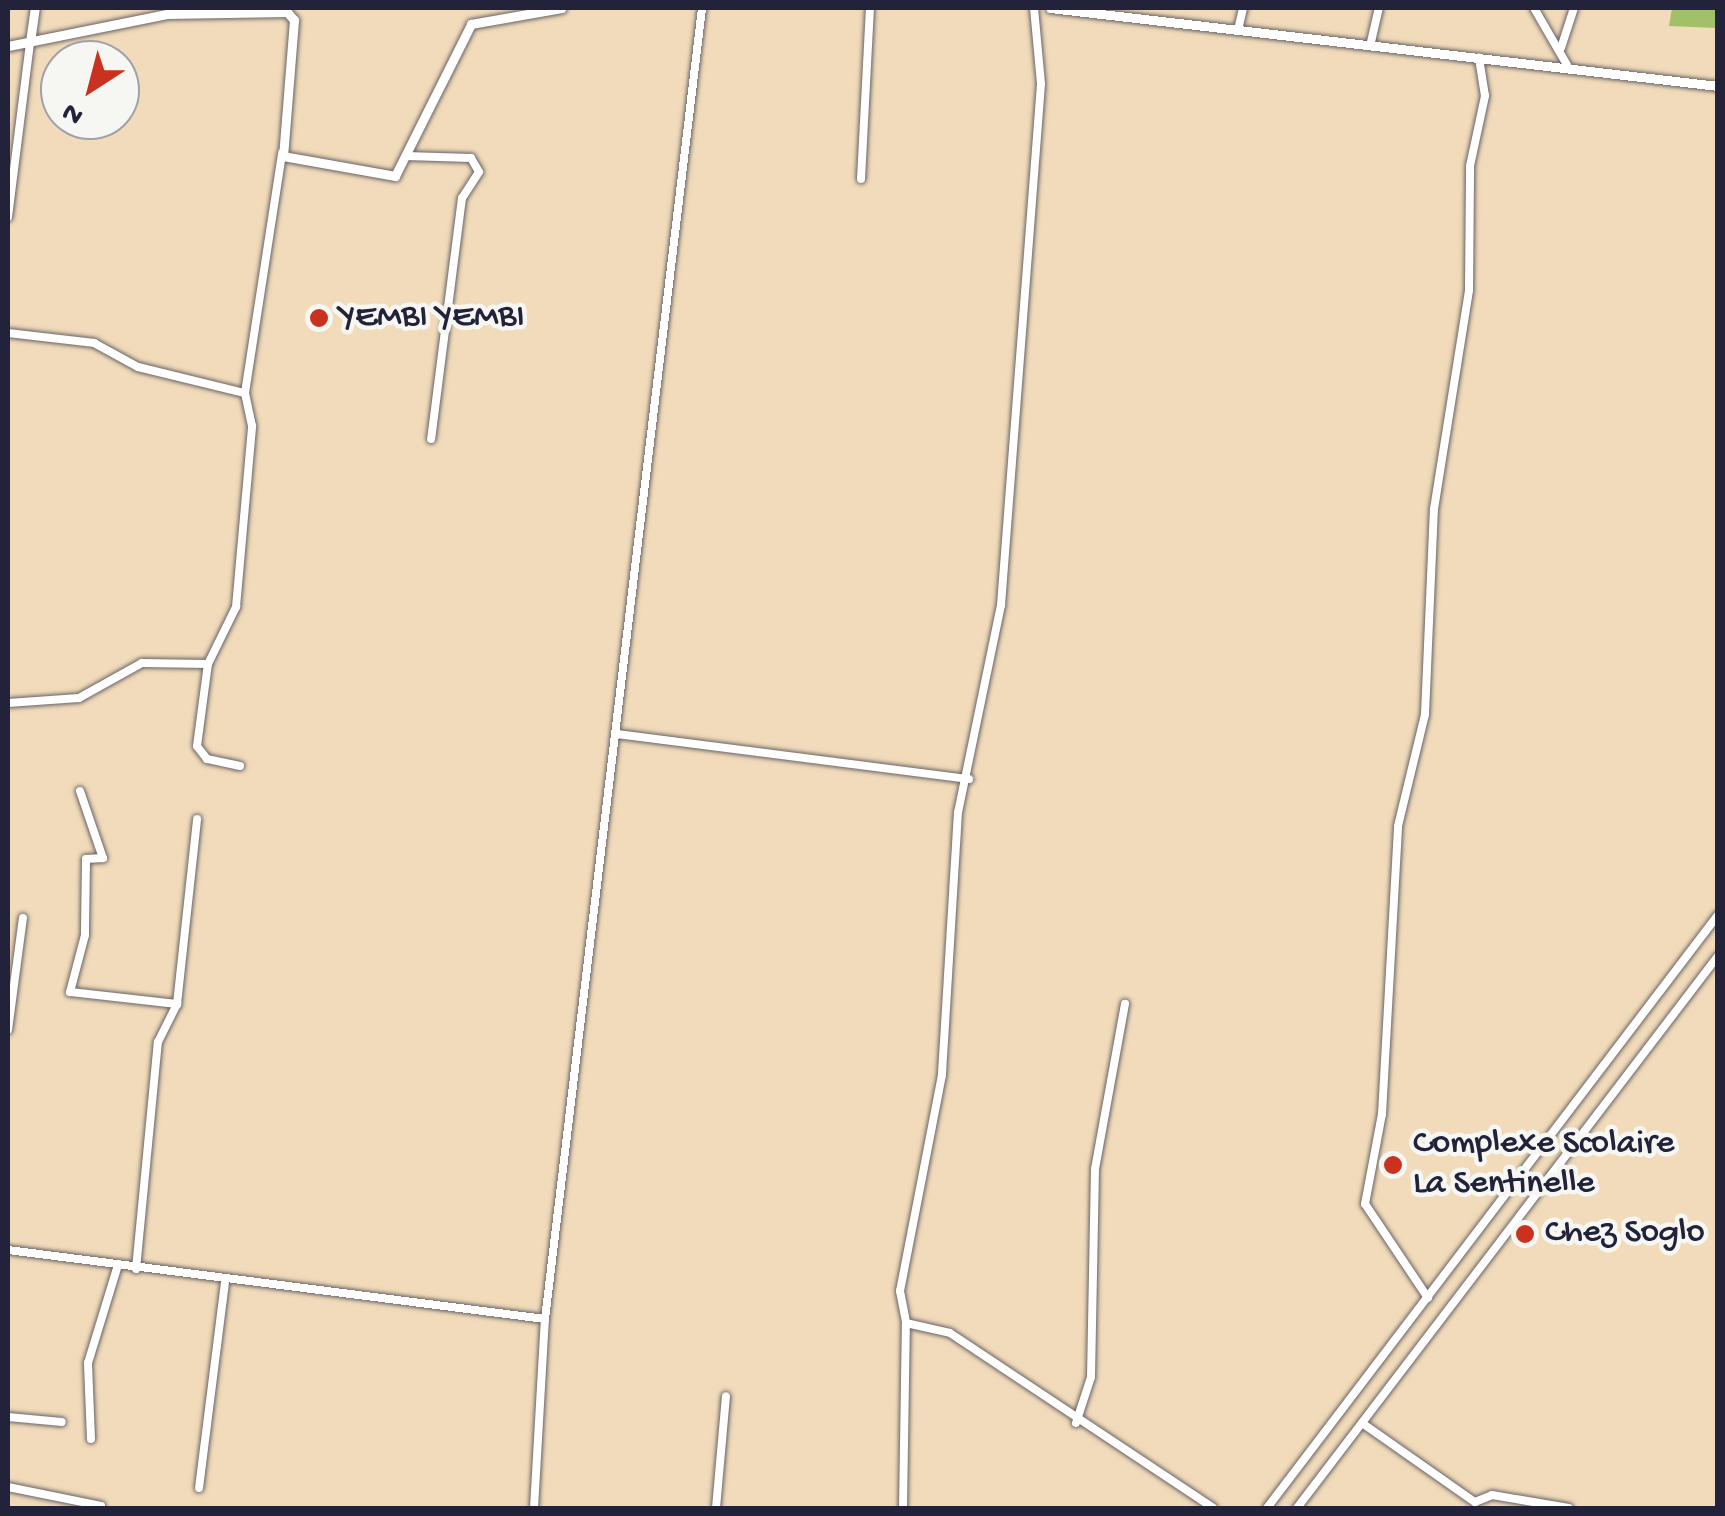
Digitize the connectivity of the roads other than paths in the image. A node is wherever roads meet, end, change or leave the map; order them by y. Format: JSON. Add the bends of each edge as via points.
{"nodes":[{"id":1,"x":35,"y":8,"type":"edge"},
{"id":2,"x":562,"y":8,"type":"edge"},
{"id":3,"x":702,"y":8,"type":"edge"},
{"id":4,"x":870,"y":8,"type":"edge"},
{"id":5,"x":1034,"y":8,"type":"edge"},
{"id":6,"x":1050,"y":8,"type":"edge"},
{"id":7,"x":1243,"y":8,"type":"edge"},
{"id":8,"x":1379,"y":8,"type":"edge"},
{"id":9,"x":1534,"y":8,"type":"edge"},
{"id":10,"x":1574,"y":8,"type":"edge"},
{"id":11,"x":1238,"y":30,"type":"junction"},
{"id":12,"x":30,"y":42,"type":"junction"},
{"id":13,"x":1371,"y":42,"type":"junction"},
{"id":14,"x":8,"y":46,"type":"edge"},
{"id":15,"x":1562,"y":48,"type":"junction"},
{"id":16,"x":1479,"y":56,"type":"junction"},
{"id":17,"x":1567,"y":65,"type":"junction"},
{"id":18,"x":1718,"y":86,"type":"edge"},
{"id":19,"x":282,"y":152,"type":"junction"},
{"id":20,"x":406,"y":156,"type":"junction"},
{"id":21,"x":860,"y":179,"type":"dead end"},
{"id":22,"x":8,"y":217,"type":"edge"},
{"id":23,"x":8,"y":333,"type":"edge"},
{"id":24,"x":245,"y":393,"type":"junction"},
{"id":25,"x":431,"y":439,"type":"dead end"},
{"id":26,"x":208,"y":664,"type":"junction"},
{"id":27,"x":8,"y":704,"type":"edge"},
{"id":28,"x":617,"y":734,"type":"junction"},
{"id":29,"x":240,"y":766,"type":"dead end"},
{"id":30,"x":968,"y":779,"type":"junction"},
{"id":31,"x":80,"y":791,"type":"dead end"},
{"id":32,"x":197,"y":819,"type":"dead end"},
{"id":33,"x":1718,"y":916,"type":"edge"},
{"id":34,"x":23,"y":918,"type":"dead end"},
{"id":35,"x":1718,"y":956,"type":"edge"},
{"id":36,"x":178,"y":1004,"type":"junction"},
{"id":37,"x":1125,"y":1004,"type":"dead end"},
{"id":38,"x":8,"y":1030,"type":"edge"},
{"id":39,"x":8,"y":1250,"type":"edge"},
{"id":40,"x":118,"y":1266,"type":"junction"},
{"id":41,"x":136,"y":1269,"type":"junction"},
{"id":42,"x":225,"y":1282,"type":"junction"},
{"id":43,"x":1428,"y":1298,"type":"junction"},
{"id":44,"x":544,"y":1319,"type":"junction"},
{"id":45,"x":906,"y":1323,"type":"junction"},
{"id":46,"x":726,"y":1396,"type":"dead end"},
{"id":47,"x":8,"y":1417,"type":"edge"},
{"id":48,"x":62,"y":1422,"type":"dead end"},
{"id":49,"x":1076,"y":1423,"type":"junction"},
{"id":50,"x":1362,"y":1423,"type":"junction"},
{"id":51,"x":91,"y":1439,"type":"dead end"},
{"id":52,"x":8,"y":1487,"type":"edge"},
{"id":53,"x":198,"y":1488,"type":"dead end"},
{"id":54,"x":101,"y":1506,"type":"edge"},
{"id":55,"x":534,"y":1508,"type":"edge"},
{"id":56,"x":716,"y":1508,"type":"edge"},
{"id":57,"x":902,"y":1508,"type":"edge"},
{"id":58,"x":1213,"y":1508,"type":"edge"},
{"id":59,"x":1268,"y":1508,"type":"edge"},
{"id":60,"x":1297,"y":1508,"type":"edge"},
{"id":61,"x":1569,"y":1508,"type":"edge"}],
"edges":[{"from":1,"to":12,"type":"street"},
{"from":2,"to":20,"type":"street","via":[[471,24]]},
{"from":3,"to":28,"type":"street"},
{"from":4,"to":21,"type":"street"},
{"from":5,"to":30,"type":"street","via":[[1041,84],[1002,592]]},
{"from":6,"to":11,"type":"street"},
{"from":7,"to":11,"type":"street"},
{"from":8,"to":13,"type":"street"},
{"from":9,"to":15,"type":"street"},
{"from":10,"to":15,"type":"street"},
{"from":11,"to":13,"type":"street"},
{"from":12,"to":14,"type":"street"},
{"from":12,"to":19,"type":"street","via":[[167,14],[287,12],[294,20]]},
{"from":12,"to":22,"type":"street"},
{"from":13,"to":16,"type":"street"},
{"from":15,"to":17,"type":"street"},
{"from":16,"to":17,"type":"street"},
{"from":16,"to":43,"type":"street","via":[[1484,96],[1470,166],[1468,290],[1434,509],[1425,714],[1398,826],[1382,1114],[1365,1204]]},
{"from":17,"to":18,"type":"street"},
{"from":19,"to":20,"type":"street","via":[[292,163],[387,176]]},
{"from":19,"to":24,"type":"street"},
{"from":20,"to":25,"type":"street","via":[[471,158],[480,172],[462,198]]},
{"from":23,"to":24,"type":"street","via":[[94,343],[138,367]]},
{"from":24,"to":26,"type":"street","via":[[252,426],[236,607]]},
{"from":26,"to":27,"type":"street","via":[[142,664],[78,698]]},
{"from":26,"to":29,"type":"street","via":[[197,746],[207,759]]},
{"from":28,"to":30,"type":"street"},
{"from":28,"to":44,"type":"street"},
{"from":30,"to":45,"type":"street","via":[[958,812],[942,1075],[900,1290]]},
{"from":31,"to":36,"type":"street","via":[[102,858],[86,860],[85,935],[70,992]]},
{"from":32,"to":36,"type":"street"},
{"from":33,"to":43,"type":"street"},
{"from":34,"to":38,"type":"street"},
{"from":35,"to":50,"type":"street"},
{"from":36,"to":41,"type":"street","via":[[158,1042]]},
{"from":37,"to":49,"type":"street","via":[[1095,1169],[1091,1377]]},
{"from":39,"to":40,"type":"street"},
{"from":40,"to":41,"type":"street"},
{"from":40,"to":51,"type":"street","via":[[88,1364]]},
{"from":41,"to":42,"type":"street"},
{"from":42,"to":44,"type":"street"},
{"from":42,"to":53,"type":"street"},
{"from":43,"to":59,"type":"street"},
{"from":44,"to":55,"type":"street"},
{"from":45,"to":49,"type":"street","via":[[950,1333]]},
{"from":45,"to":57,"type":"street"},
{"from":46,"to":56,"type":"street"},
{"from":47,"to":48,"type":"street"},
{"from":49,"to":58,"type":"street"},
{"from":50,"to":60,"type":"street"},
{"from":50,"to":61,"type":"street","via":[[1476,1502],[1492,1495]]},
{"from":52,"to":54,"type":"street"}]}
